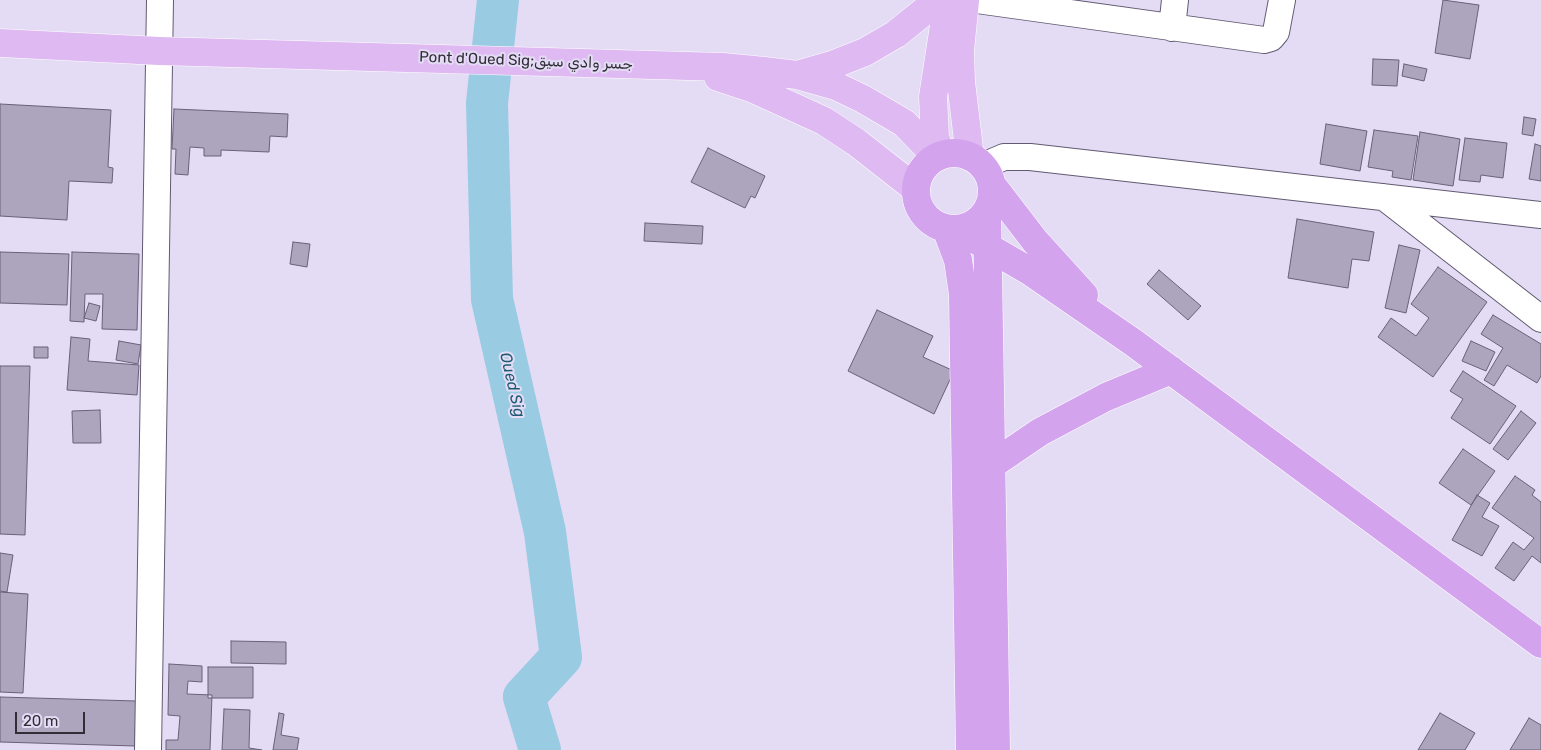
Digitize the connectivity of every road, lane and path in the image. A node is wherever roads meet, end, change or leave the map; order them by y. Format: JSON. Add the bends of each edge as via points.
{"nodes":[{"id":1,"x":160,"y":0,"type":"edge"},
{"id":2,"x":938,"y":0,"type":"edge"},
{"id":3,"x":948,"y":0,"type":"edge"},
{"id":4,"x":966,"y":0,"type":"edge"},
{"id":5,"x":977,"y":0,"type":"edge"},
{"id":6,"x":1175,"y":0,"type":"edge"},
{"id":7,"x":1282,"y":0,"type":"edge"},
{"id":8,"x":1006,"y":2,"type":"edge"},
{"id":9,"x":1087,"y":8,"type":"edge"},
{"id":10,"x":1172,"y":28,"type":"junction"},
{"id":11,"x":0,"y":43,"type":"edge"},
{"id":12,"x":159,"y":51,"type":"junction"},
{"id":13,"x":683,"y":66,"type":"junction"},
{"id":14,"x":797,"y":75,"type":"junction"},
{"id":15,"x":939,"y":156,"type":"junction"},
{"id":16,"x":982,"y":169,"type":"junction"},
{"id":17,"x":916,"y":189,"type":"junction"},
{"id":18,"x":1384,"y":197,"type":"junction"},
{"id":19,"x":987,"y":211,"type":"junction"},
{"id":20,"x":1541,"y":215,"type":"edge"},
{"id":21,"x":951,"y":228,"type":"junction"},
{"id":22,"x":986,"y":244,"type":"junction"},
{"id":23,"x":1541,"y":319,"type":"edge"},
{"id":24,"x":1134,"y":343,"type":"junction"},
{"id":25,"x":1171,"y":370,"type":"junction"},
{"id":26,"x":993,"y":464,"type":"junction"},
{"id":27,"x":1541,"y":644,"type":"edge"},
{"id":28,"x":148,"y":750,"type":"edge"},
{"id":29,"x":970,"y":750,"type":"edge"},
{"id":30,"x":996,"y":750,"type":"edge"}],
"edges":[{"from":1,"to":12,"type":"street"},
{"from":2,"to":14,"type":"main road","via":[[896,34],[865,52]]},
{"from":3,"to":15,"type":"main road","via":[[933,97]]},
{"from":4,"to":16,"type":"main road","via":[[960,50],[961,82]]},
{"from":5,"to":8,"type":"street"},
{"from":6,"to":10,"type":"street"},
{"from":7,"to":10,"type":"street","via":[[1276,32],[1264,40]]},
{"from":8,"to":9,"type":"street"},
{"from":9,"to":10,"type":"street"},
{"from":11,"to":12,"type":"main road","name":"Pont d'Oued Sig;جسر وادي سيق"},
{"from":12,"to":13,"type":"main road","name":"Pont d'Oued Sig;جسر وادي سيق"},
{"from":12,"to":28,"type":"street"},
{"from":13,"to":14,"type":"main road","name":"Pont d'Oued Sig;جسر وادي سيق"},
{"from":13,"to":17,"type":"main road","via":[[754,89],[824,121],[880,158]]},
{"from":14,"to":15,"type":"main road","via":[[836,86],[884,109]]},
{"from":15,"to":16,"type":"highway","via":[[961,154]]},
{"from":15,"to":17,"type":"highway","via":[[926,165]]},
{"from":16,"to":18,"type":"street","via":[[1004,157],[1030,157]]},
{"from":16,"to":19,"type":"highway","via":[[991,203]]},
{"from":16,"to":24,"type":"highway","via":[[1058,268]]},
{"from":17,"to":21,"type":"highway","via":[[921,210],[936,224]]},
{"from":18,"to":20,"type":"street"},
{"from":18,"to":23,"type":"street"},
{"from":19,"to":21,"type":"highway","via":[[974,224]]},
{"from":19,"to":22,"type":"highway"},
{"from":21,"to":22,"type":"highway"},
{"from":21,"to":29,"type":"highway","via":[[963,294]]},
{"from":22,"to":24,"type":"highway"},
{"from":22,"to":26,"type":"highway"},
{"from":24,"to":25,"type":"highway"},
{"from":25,"to":26,"type":"highway","via":[[1106,397],[1040,432]]},
{"from":25,"to":27,"type":"highway"},
{"from":26,"to":30,"type":"highway"}]}
